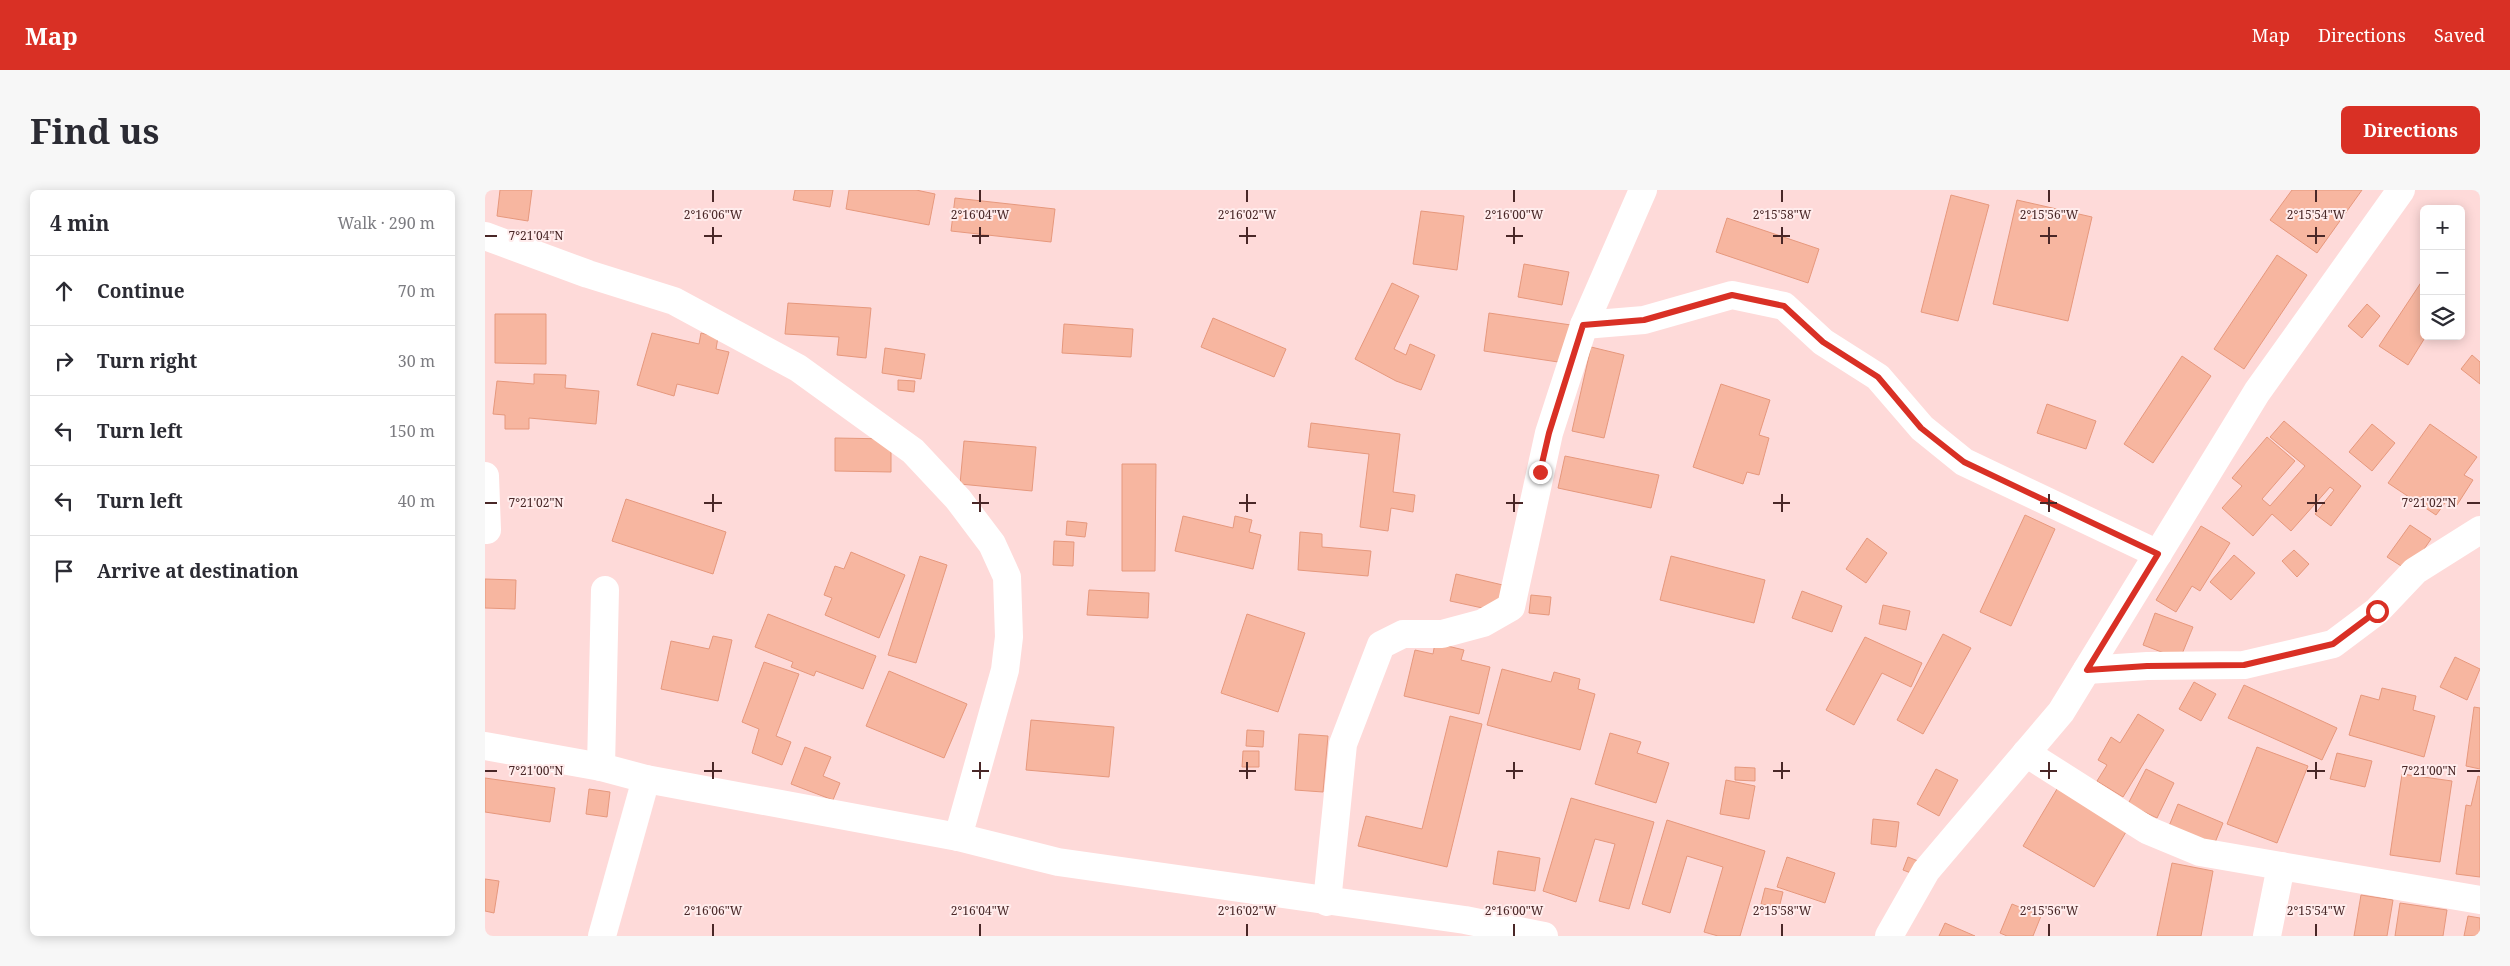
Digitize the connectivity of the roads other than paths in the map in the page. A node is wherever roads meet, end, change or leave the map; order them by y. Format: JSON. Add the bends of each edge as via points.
{"nodes":[{"id":1,"x":1643,"y":190,"type":"edge"},
{"id":2,"x":2401,"y":190,"type":"edge"},
{"id":3,"x":485,"y":236,"type":"edge"},
{"id":4,"x":1583,"y":325,"type":"junction"},
{"id":5,"x":485,"y":476,"type":"edge"},
{"id":6,"x":487,"y":530,"type":"dead end"},
{"id":7,"x":2480,"y":530,"type":"edge"},
{"id":8,"x":2158,"y":554,"type":"junction"},
{"id":9,"x":605,"y":590,"type":"dead end"},
{"id":10,"x":2087,"y":670,"type":"junction"},
{"id":11,"x":485,"y":746,"type":"edge"},
{"id":12,"x":2026,"y":753,"type":"junction"},
{"id":13,"x":601,"y":767,"type":"junction"},
{"id":14,"x":646,"y":779,"type":"junction"},
{"id":15,"x":958,"y":837,"type":"junction"},
{"id":16,"x":2281,"y":866,"type":"junction"},
{"id":17,"x":2480,"y":900,"type":"edge"},
{"id":18,"x":1327,"y":902,"type":"junction"},
{"id":19,"x":602,"y":936,"type":"edge"},
{"id":20,"x":1544,"y":936,"type":"edge"},
{"id":21,"x":1889,"y":936,"type":"edge"},
{"id":22,"x":2267,"y":936,"type":"edge"}],
"edges":[{"from":1,"to":4,"type":"street"},
{"from":2,"to":8,"type":"street","via":[[2257,392]]},
{"from":3,"to":15,"type":"street","via":[[674,301],[798,368],[913,451],[958,498],[992,544],[1007,576],[1009,637],[1005,670]]},
{"from":4,"to":8,"type":"street","via":[[1644,320],[1732,295],[1784,306],[1823,342],[1878,377],[1921,428],[1964,462]]},
{"from":4,"to":18,"type":"street","via":[[1549,433],[1511,607],[1483,623],[1442,634],[1403,634],[1381,645],[1343,744]]},
{"from":5,"to":6,"type":"street"},
{"from":7,"to":10,"type":"street","via":[[2415,571],[2377,611],[2333,644],[2244,665]]},
{"from":8,"to":10,"type":"street"},
{"from":9,"to":13,"type":"street"},
{"from":10,"to":12,"type":"street","via":[[2061,712]]},
{"from":11,"to":13,"type":"street"},
{"from":12,"to":16,"type":"street","via":[[2147,830],[2200,852]]},
{"from":12,"to":21,"type":"street","via":[[1926,871]]},
{"from":13,"to":14,"type":"street"},
{"from":14,"to":15,"type":"street"},
{"from":14,"to":19,"type":"street"},
{"from":15,"to":18,"type":"street","via":[[1058,862]]},
{"from":16,"to":17,"type":"street"},
{"from":16,"to":22,"type":"street"},
{"from":18,"to":20,"type":"street","via":[[1465,920]]}]}
